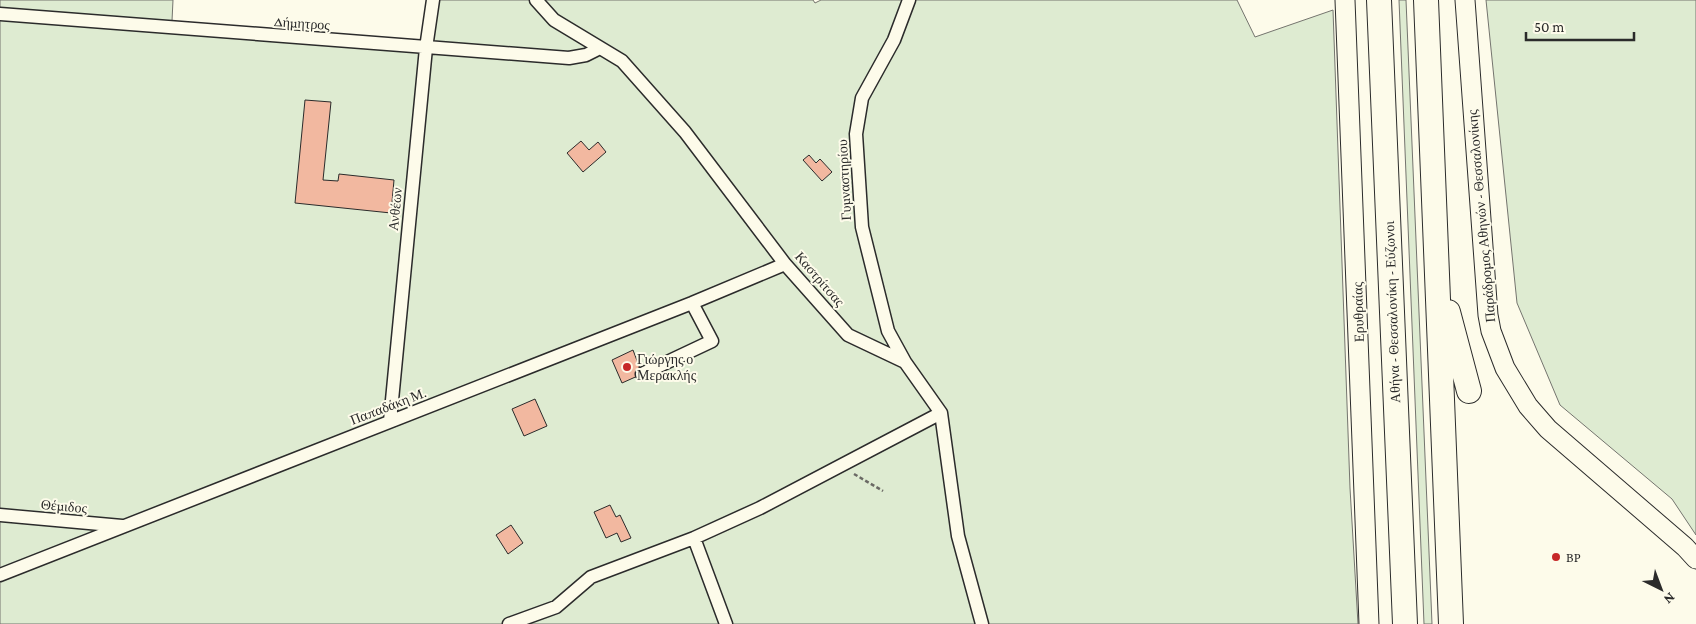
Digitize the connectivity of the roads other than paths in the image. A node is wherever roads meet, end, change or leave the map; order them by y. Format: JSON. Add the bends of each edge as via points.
{"nodes":[{"id":1,"x":433,"y":0,"type":"edge"},
{"id":2,"x":536,"y":0,"type":"edge"},
{"id":3,"x":909,"y":0,"type":"edge"},
{"id":4,"x":1345,"y":0,"type":"edge"},
{"id":5,"x":1379,"y":0,"type":"edge"},
{"id":6,"x":1426,"y":0,"type":"edge"},
{"id":7,"x":1465,"y":0,"type":"edge"},
{"id":8,"x":0,"y":14,"type":"edge"},
{"id":9,"x":426,"y":48,"type":"junction"},
{"id":10,"x":600,"y":48,"type":"junction"},
{"id":11,"x":785,"y":264,"type":"junction"},
{"id":12,"x":1437,"y":267,"type":"junction"},
{"id":13,"x":692,"y":303,"type":"junction"},
{"id":14,"x":905,"y":362,"type":"junction"},
{"id":15,"x":642,"y":374,"type":"dead end"},
{"id":16,"x":1468,"y":391,"type":"dead end"},
{"id":17,"x":941,"y":413,"type":"junction"},
{"id":18,"x":390,"y":422,"type":"junction"},
{"id":19,"x":0,"y":515,"type":"edge"},
{"id":20,"x":126,"y":526,"type":"junction"},
{"id":21,"x":694,"y":538,"type":"junction"},
{"id":22,"x":1696,"y":559,"type":"edge"},
{"id":23,"x":0,"y":575,"type":"edge"},
{"id":24,"x":509,"y":624,"type":"edge"},
{"id":25,"x":726,"y":624,"type":"edge"},
{"id":26,"x":982,"y":624,"type":"edge"},
{"id":27,"x":1369,"y":624,"type":"edge"},
{"id":28,"x":1405,"y":624,"type":"edge"},
{"id":29,"x":1451,"y":624,"type":"edge"}],
"edges":[{"from":1,"to":9,"type":"street","name":"Ανθέων"},
{"from":2,"to":10,"type":"street","name":"Καστρίτσας","via":[[554,20]]},
{"from":3,"to":14,"type":"street","name":"Γυμναστηρίου","via":[[894,40],[862,98],[856,134],[862,227],[888,331]]},
{"from":4,"to":27,"type":"main road","name":"Ερυθραίας"},
{"from":5,"to":28,"type":"highway","name":"Αθήνα - Θεσσαλονίκη - Εύζωνοι"},
{"from":6,"to":12,"type":"highway"},
{"from":7,"to":22,"type":"main road","name":"Παράδρομος Αθηνών - Θεσσαλονίκης","via":[[1483,274],[1491,331],[1505,368],[1528,406],[1548,429]]},
{"from":8,"to":9,"type":"street","name":"Δήμητρος"},
{"from":9,"to":10,"type":"street","name":"Δήμητρος","via":[[569,58]]},
{"from":9,"to":18,"type":"street","name":"Ανθέων"},
{"from":10,"to":11,"type":"street","name":"Καστρίτσας","via":[[622,61],[644,84],[685,132]]},
{"from":11,"to":13,"type":"street","name":"Παπαδάκη Μ."},
{"from":11,"to":14,"type":"street","name":"Καστρίτσας","via":[[848,335]]},
{"from":12,"to":16,"type":"highway"},
{"from":12,"to":29,"type":"highway"},
{"from":13,"to":15,"type":"street","via":[[712,341]]},
{"from":13,"to":18,"type":"street","name":"Παπαδάκη Μ."},
{"from":14,"to":17,"type":"street","name":"Καστρίτσας"},
{"from":17,"to":21,"type":"street","via":[[760,508]]},
{"from":17,"to":26,"type":"street","name":"Καστρίτσας","via":[[958,536]]},
{"from":18,"to":20,"type":"street","name":"Παπαδάκη Μ."},
{"from":19,"to":20,"type":"street","name":"Θέμιδος"},
{"from":20,"to":23,"type":"street","name":"Παπαδάκη Μ."},
{"from":21,"to":24,"type":"street","via":[[592,577],[556,607]]},
{"from":21,"to":25,"type":"street"}]}
